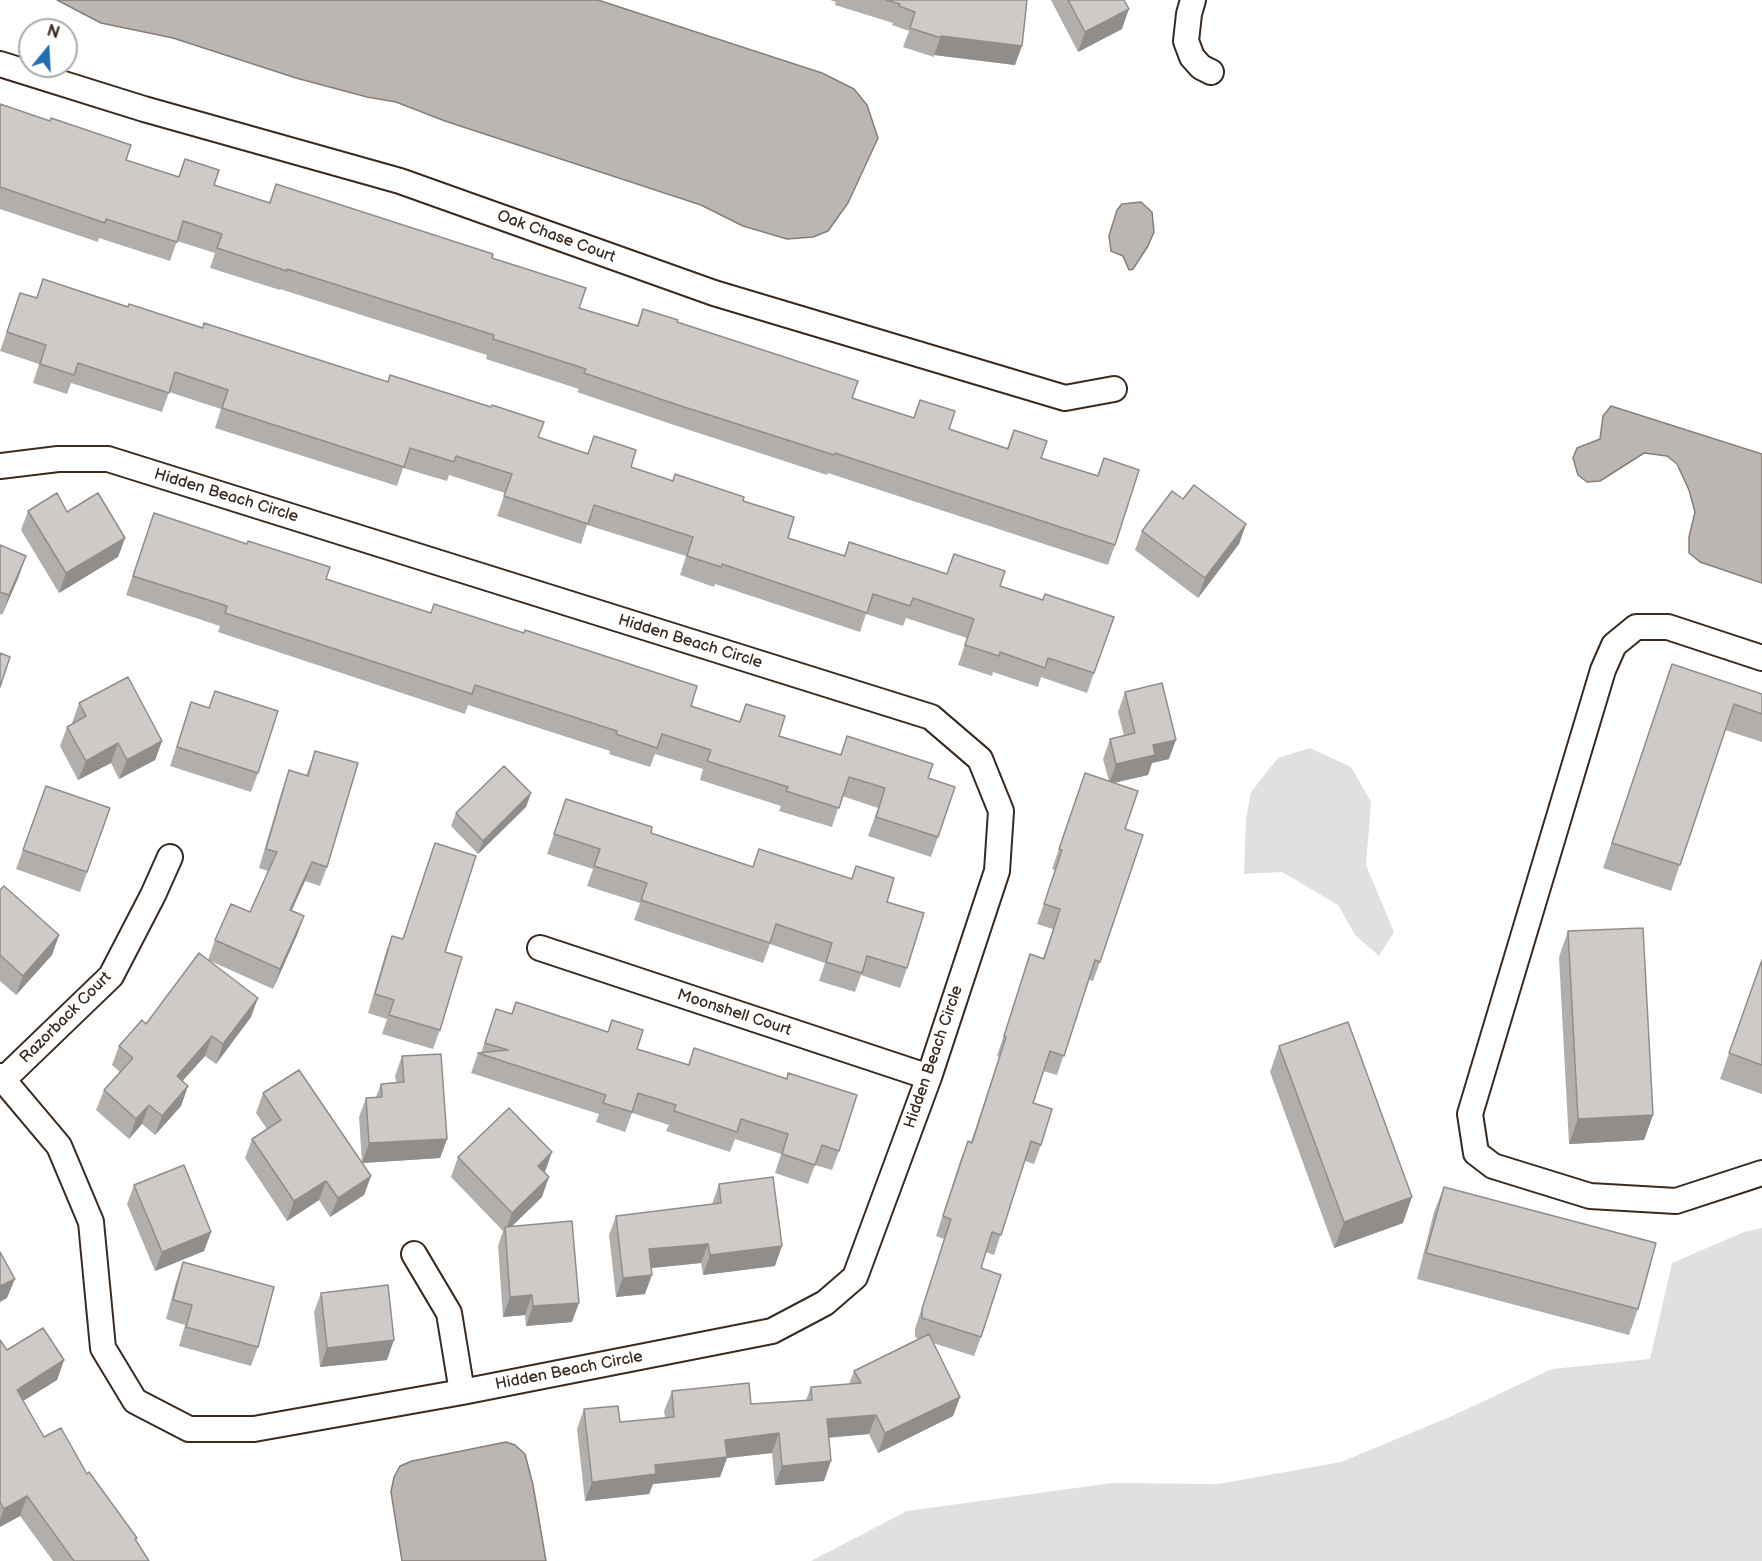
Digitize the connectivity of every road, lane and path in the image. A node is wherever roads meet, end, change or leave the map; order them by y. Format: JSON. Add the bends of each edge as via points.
{"nodes":[{"id":1,"x":1194,"y":0,"type":"edge"},
{"id":2,"x":0,"y":64,"type":"edge"},
{"id":3,"x":1211,"y":72,"type":"dead end"},
{"id":4,"x":1114,"y":389,"type":"dead end"},
{"id":5,"x":0,"y":466,"type":"edge"},
{"id":6,"x":1762,"y":658,"type":"edge"},
{"id":7,"x":170,"y":857,"type":"dead end"},
{"id":8,"x":540,"y":948,"type":"dead end"},
{"id":9,"x":929,"y":1077,"type":"junction"},
{"id":10,"x":2,"y":1078,"type":"edge"},
{"id":11,"x":1762,"y":1173,"type":"edge"},
{"id":12,"x":414,"y":1254,"type":"dead end"},
{"id":13,"x":462,"y":1392,"type":"junction"}],
"edges":[{"from":1,"to":3,"type":"street","via":[[1186,41],[1192,57],[1201,68]]},
{"from":2,"to":4,"type":"street","name":"Oak Chase Court","via":[[400,181],[714,293],[1065,398]]},
{"from":5,"to":9,"type":"street","name":"Hidden Beach Circle","via":[[58,459],[108,459],[931,717],[980,759],[1001,811],[997,871]]},
{"from":6,"to":11,"type":"street","via":[[1668,627],[1636,627],[1614,645],[1470,1114],[1476,1154],[1493,1166],[1590,1196],[1676,1201]]},
{"from":7,"to":10,"type":"street","name":"Razorback Court","via":[[111,976]]},
{"from":8,"to":9,"type":"street","name":"Moonshell Court"},
{"from":9,"to":13,"type":"street","name":"Hidden Beach Circle","via":[[855,1277],[825,1303],[772,1331]]},
{"from":10,"to":13,"type":"street","name":"Hidden Beach Circle","via":[[60,1146],[91,1222],[103,1348],[135,1401],[189,1428],[254,1429]]},
{"from":12,"to":13,"type":"street","via":[[449,1313]]}]}
